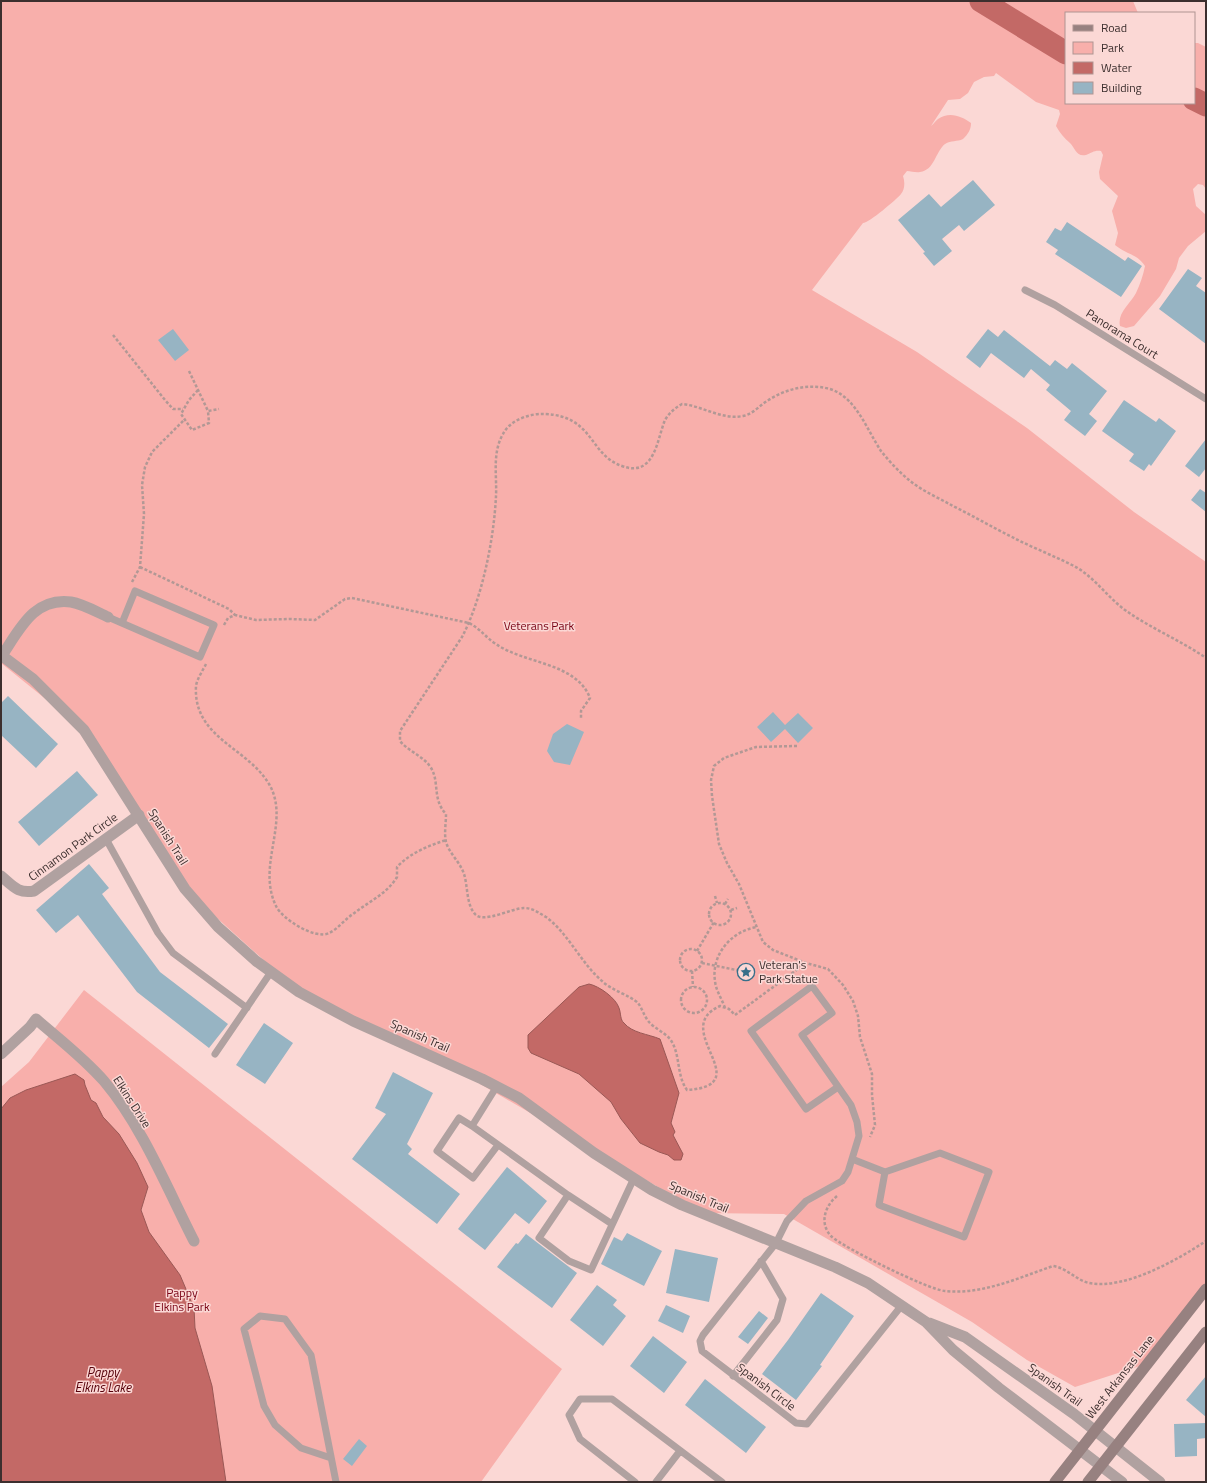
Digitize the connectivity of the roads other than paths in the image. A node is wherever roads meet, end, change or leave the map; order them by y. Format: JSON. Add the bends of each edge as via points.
{"nodes":[{"id":1,"x":1025,"y":290,"type":"dead end"},
{"id":2,"x":1206,"y":400,"type":"edge"},
{"id":3,"x":108,"y":617,"type":"joint"},
{"id":4,"x":122,"y":623,"type":"junction"},
{"id":5,"x":1,"y":656,"type":"edge"},
{"id":6,"x":139,"y":815,"type":"junction"},
{"id":7,"x":106,"y":839,"type":"junction"},
{"id":8,"x":1,"y":876,"type":"edge"},
{"id":9,"x":271,"y":972,"type":"junction"},
{"id":10,"x":247,"y":1008,"type":"junction"},
{"id":11,"x":1,"y":1054,"type":"edge"},
{"id":12,"x":215,"y":1054,"type":"dead end"},
{"id":13,"x":497,"y":1086,"type":"junction"},
{"id":14,"x":838,"y":1087,"type":"junction"},
{"id":15,"x":472,"y":1126,"type":"junction"},
{"id":16,"x":498,"y":1145,"type":"junction"},
{"id":17,"x":852,"y":1159,"type":"junction"},
{"id":18,"x":885,"y":1172,"type":"junction"},
{"id":19,"x":634,"y":1178,"type":"junction"},
{"id":20,"x":568,"y":1196,"type":"junction"},
{"id":21,"x":612,"y":1224,"type":"junction"},
{"id":22,"x":194,"y":1240,"type":"dead end"},
{"id":23,"x":776,"y":1242,"type":"junction"},
{"id":24,"x":761,"y":1261,"type":"junction"},
{"id":25,"x":1206,"y":1289,"type":"edge"},
{"id":26,"x":902,"y":1305,"type":"junction"},
{"id":27,"x":926,"y":1322,"type":"junction"},
{"id":28,"x":1206,"y":1332,"type":"edge"},
{"id":29,"x":733,"y":1376,"type":"junction"},
{"id":30,"x":1095,"y":1430,"type":"junction"},
{"id":31,"x":1116,"y":1447,"type":"junction"},
{"id":32,"x":1080,"y":1450,"type":"junction"},
{"id":33,"x":680,"y":1451,"type":"junction"},
{"id":34,"x":331,"y":1458,"type":"junction"},
{"id":35,"x":1101,"y":1466,"type":"junction"},
{"id":36,"x":336,"y":1482,"type":"edge"},
{"id":37,"x":635,"y":1482,"type":"edge"},
{"id":38,"x":656,"y":1482,"type":"edge"},
{"id":39,"x":722,"y":1482,"type":"edge"},
{"id":40,"x":1055,"y":1482,"type":"edge"},
{"id":41,"x":1088,"y":1482,"type":"edge"},
{"id":42,"x":1122,"y":1482,"type":"edge"},
{"id":43,"x":1160,"y":1482,"type":"edge"}],
"edges":[{"from":1,"to":2,"type":"lane","name":"Panorama Court"},
{"from":3,"to":4,"type":"lane"},
{"from":3,"to":5,"type":"street","via":[[72,602],[52,602],[36,609]]},
{"from":4,"to":4,"type":"lane","via":[[200,657],[214,625],[135,591]]},
{"from":5,"to":6,"type":"street","name":"Spanish Trail","via":[[33,679],[84,730]]},
{"from":6,"to":7,"type":"street","name":"Cinnamon Park Circle"},
{"from":6,"to":9,"type":"street","name":"Spanish Trail","via":[[190,895],[218,927]]},
{"from":7,"to":8,"type":"street","name":"Cinnamon Park Circle","via":[[34,891],[19,891]]},
{"from":7,"to":10,"type":"lane","via":[[158,933],[173,953]]},
{"from":9,"to":10,"type":"lane"},
{"from":9,"to":13,"type":"street","name":"Spanish Trail","via":[[299,992],[353,1021]]},
{"from":10,"to":12,"type":"lane"},
{"from":11,"to":22,"type":"street","name":"Elkins Drive","via":[[36,1019],[80,1056],[117,1098]]},
{"from":13,"to":15,"type":"lane"},
{"from":13,"to":19,"type":"street","name":"Spanish Trail","via":[[519,1098],[594,1154]]},
{"from":14,"to":14,"type":"lane","name":"Spanish Circle","via":[[802,1035],[832,1013],[812,986],[750,1031],[806,1109]]},
{"from":14,"to":17,"type":"lane","name":"Spanish Circle","via":[[851,1105],[857,1122],[859,1136]]},
{"from":15,"to":16,"type":"lane"},
{"from":15,"to":16,"type":"lane","via":[[460,1118],[437,1151],[473,1178]]},
{"from":16,"to":20,"type":"lane"},
{"from":17,"to":18,"type":"lane"},
{"from":17,"to":23,"type":"lane","name":"Spanish Circle","via":[[842,1181],[806,1201],[787,1221]]},
{"from":18,"to":18,"type":"lane","via":[[940,1153],[989,1172],[964,1237],[879,1205]]},
{"from":19,"to":21,"type":"lane"},
{"from":19,"to":23,"type":"street","name":"Spanish Trail","via":[[682,1205]]},
{"from":20,"to":21,"type":"lane"},
{"from":20,"to":21,"type":"lane","via":[[539,1238],[569,1261],[591,1270]]},
{"from":23,"to":24,"type":"lane","name":"Spanish Circle"},
{"from":23,"to":26,"type":"street","name":"Spanish Trail","via":[[868,1283]]},
{"from":24,"to":29,"type":"lane","via":[[783,1299],[777,1320]]},
{"from":24,"to":29,"type":"lane","name":"Spanish Circle","via":[[700,1341],[702,1352]]},
{"from":25,"to":30,"type":"main road","name":"West Arkansas Lane"},
{"from":26,"to":27,"type":"street","name":"Spanish Trail"},
{"from":26,"to":29,"type":"lane","name":"Spanish Circle","via":[[806,1424],[796,1424]]},
{"from":27,"to":30,"type":"street","name":"Spanish Trail","via":[[965,1337]]},
{"from":27,"to":32,"type":"street","name":"Spanish Trail","via":[[953,1350]]},
{"from":28,"to":31,"type":"main road"},
{"from":30,"to":31,"type":"street","name":"Spanish Trail"},
{"from":30,"to":32,"type":"main road","name":"West Arkansas Lane"},
{"from":31,"to":35,"type":"main road"},
{"from":31,"to":43,"type":"street","name":"Spanish Trail"},
{"from":32,"to":35,"type":"street","name":"Spanish Trail"},
{"from":32,"to":40,"type":"main road","name":"West Arkansas Lane"},
{"from":33,"to":37,"type":"lane","via":[[612,1399],[580,1399],[569,1415],[580,1439]]},
{"from":33,"to":38,"type":"lane"},
{"from":33,"to":39,"type":"lane"},
{"from":34,"to":34,"type":"lane","via":[[311,1355],[285,1319],[260,1316],[244,1329],[264,1406],[274,1425],[301,1448]]},
{"from":34,"to":36,"type":"lane"},
{"from":35,"to":41,"type":"main road"},
{"from":35,"to":42,"type":"street","name":"Spanish Trail"}]}
